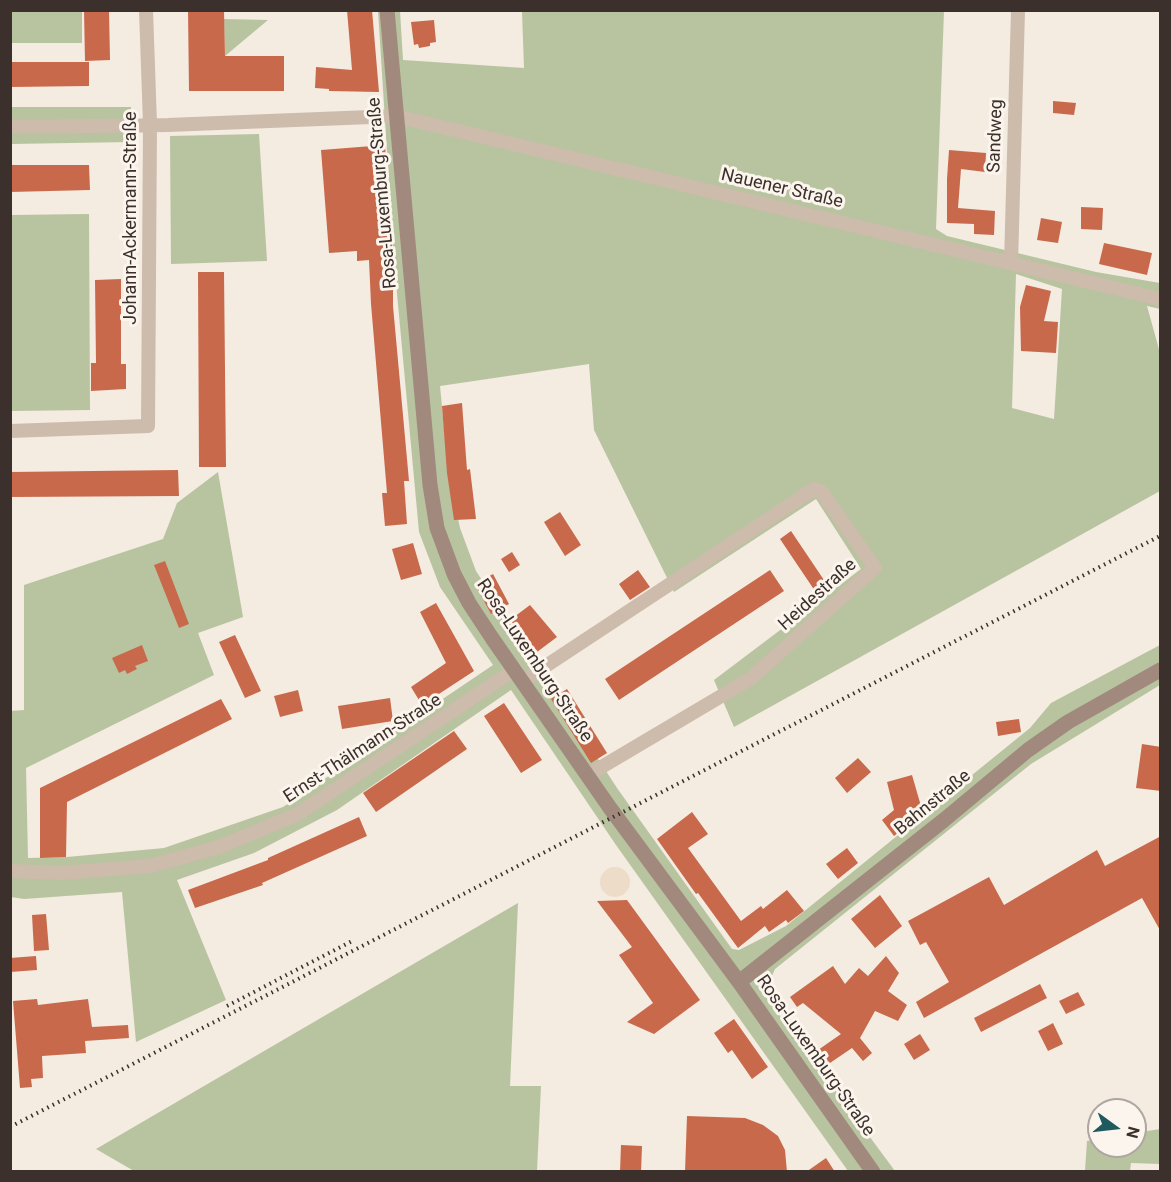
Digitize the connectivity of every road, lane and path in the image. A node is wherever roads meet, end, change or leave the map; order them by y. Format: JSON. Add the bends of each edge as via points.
{"nodes":[{"id":1,"x":146,"y":10,"type":"edge"},
{"id":2,"x":387,"y":10,"type":"edge"},
{"id":3,"x":1018,"y":10,"type":"edge"},
{"id":4,"x":396,"y":116,"type":"junction"},
{"id":5,"x":150,"y":124,"type":"junction"},
{"id":6,"x":10,"y":127,"type":"edge"},
{"id":7,"x":1011,"y":263,"type":"junction"},
{"id":8,"x":1161,"y":299,"type":"edge"},
{"id":9,"x":10,"y":431,"type":"edge"},
{"id":10,"x":1161,"y":670,"type":"edge"},
{"id":11,"x":519,"y":675,"type":"junction"},
{"id":12,"x":588,"y":775,"type":"junction"},
{"id":13,"x":10,"y":871,"type":"edge"},
{"id":14,"x":739,"y":982,"type":"junction"},
{"id":15,"x":873,"y":1172,"type":"edge"}],
"edges":[{"from":1,"to":5,"type":"street","name":"Johann-Ackermann-Straße"},
{"from":2,"to":4,"type":"main road","name":"Rosa-Luxemburg-Straße"},
{"from":3,"to":7,"type":"street","name":"Sandweg"},
{"from":4,"to":5,"type":"street","name":"Nauener Straße"},
{"from":4,"to":7,"type":"street","name":"Nauener Straße"},
{"from":4,"to":11,"type":"main road","name":"Rosa-Luxemburg-Straße","via":[[437,528],[469,603]]},
{"from":5,"to":6,"type":"street","name":"Nauener Straße"},
{"from":5,"to":9,"type":"street","name":"Johann-Ackermann-Straße","via":[[148,426]]},
{"from":7,"to":8,"type":"street","name":"Nauener Straße"},
{"from":10,"to":14,"type":"main road","name":"Bahnstraße","via":[[1068,722],[1028,750]]},
{"from":11,"to":12,"type":"main road","name":"Rosa-Luxemburg-Straße"},
{"from":11,"to":12,"type":"street","name":"Heidestraße","via":[[814,489],[821,491],[875,568],[750,679]]},
{"from":11,"to":13,"type":"street","name":"Ernst-Thälmann-Straße","via":[[298,814],[219,847],[150,866],[62,873]]},
{"from":12,"to":14,"type":"main road","name":"Rosa-Luxemburg-Straße"},
{"from":14,"to":15,"type":"main road","name":"Rosa-Luxemburg-Straße"}]}
